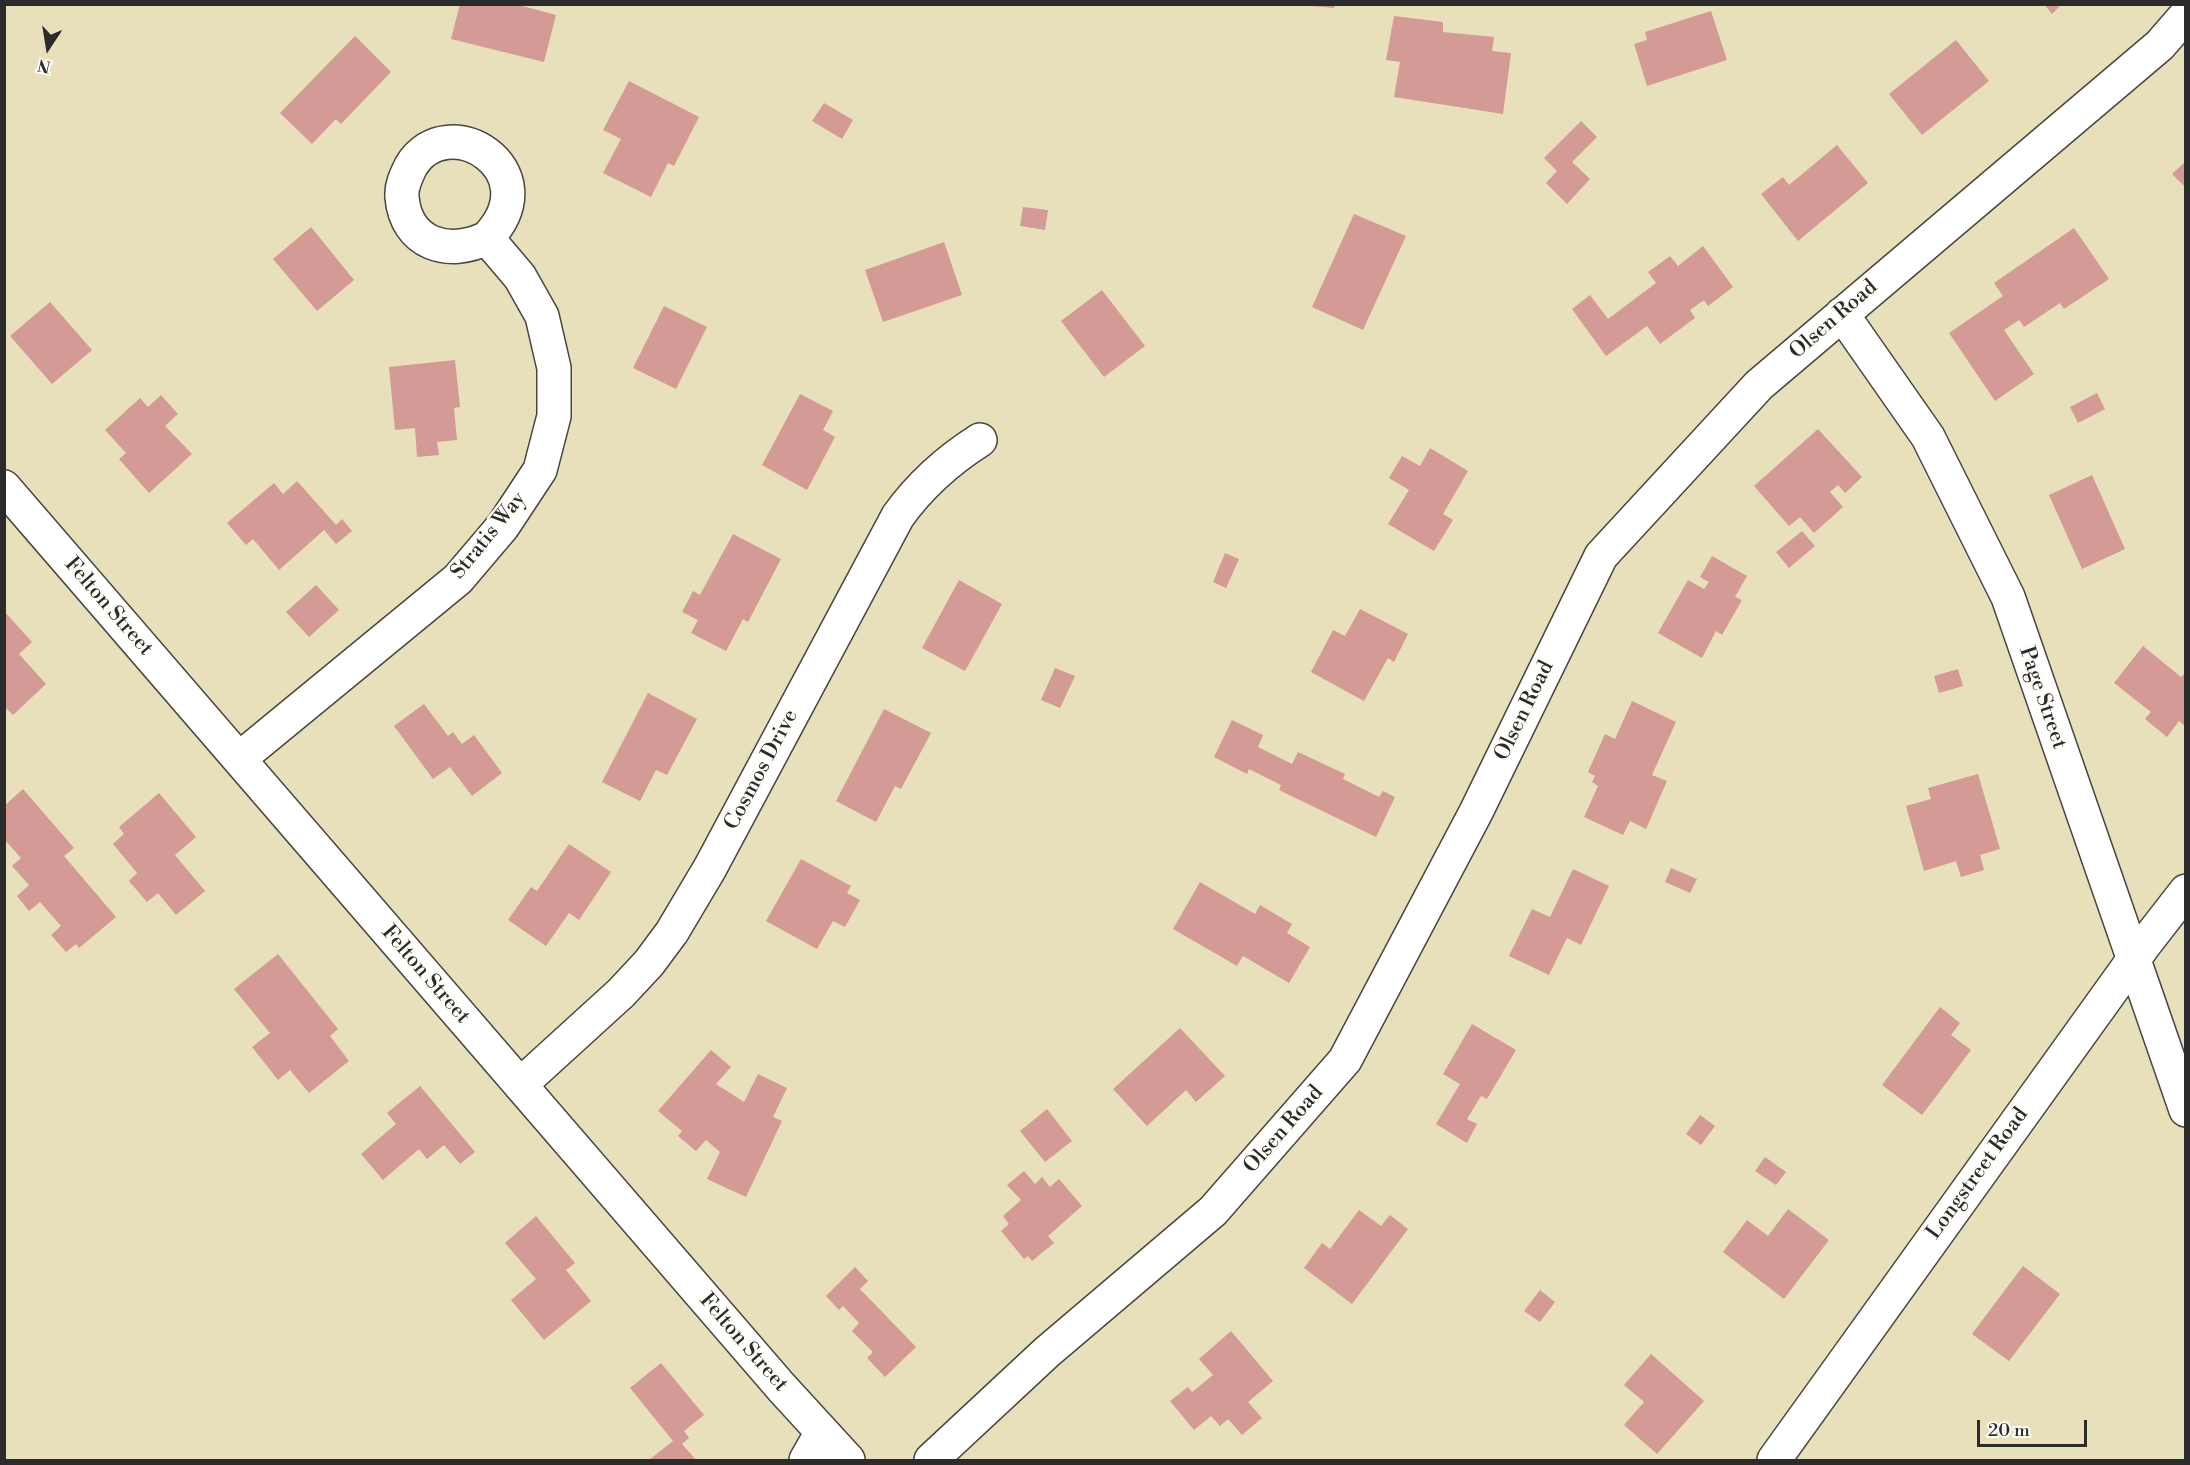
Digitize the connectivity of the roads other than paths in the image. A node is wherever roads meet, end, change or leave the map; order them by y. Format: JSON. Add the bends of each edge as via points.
{"nodes":[{"id":1,"x":2186,"y":15,"type":"edge"},
{"id":2,"x":487,"y":238,"type":"dead end"},
{"id":3,"x":1842,"y":314,"type":"junction"},
{"id":4,"x":980,"y":440,"type":"dead end"},
{"id":5,"x":4,"y":487,"type":"edge"},
{"id":6,"x":239,"y":759,"type":"junction"},
{"id":7,"x":2186,"y":891,"type":"edge"},
{"id":8,"x":2133,"y":960,"type":"junction"},
{"id":9,"x":520,"y":1085,"type":"junction"},
{"id":10,"x":2186,"y":1110,"type":"edge"},
{"id":11,"x":822,"y":1431,"type":"junction"},
{"id":12,"x":806,"y":1461,"type":"edge"},
{"id":13,"x":848,"y":1461,"type":"edge"},
{"id":14,"x":930,"y":1461,"type":"edge"},
{"id":15,"x":1774,"y":1461,"type":"edge"}],
"edges":[{"from":1,"to":3,"type":"street","name":"Olsen Road","via":[[2160,45]]},
{"from":2,"to":6,"type":"street","name":"Stratis Way","via":[[520,278],[542,316],[554,368],[554,416],[540,470],[503,526],[458,579]]},
{"from":3,"to":8,"type":"street","name":"Page Street","via":[[1928,437],[2008,597]]},
{"from":3,"to":14,"type":"street","name":"Olsen Road","via":[[1759,385],[1601,556],[1476,812],[1345,1060],[1213,1212],[1047,1352]]},
{"from":4,"to":9,"type":"street","name":"Cosmos Drive","via":[[935,472],[898,516],[672,932],[621,993]]},
{"from":5,"to":6,"type":"street","name":"Felton Street"},
{"from":6,"to":9,"type":"street","name":"Felton Street"},
{"from":7,"to":8,"type":"street","name":"Longstreet Road"},
{"from":8,"to":10,"type":"street","name":"Page Street"},
{"from":8,"to":15,"type":"street","name":"Longstreet Road"},
{"from":9,"to":11,"type":"street","name":"Felton Street"},
{"from":11,"to":12,"type":"street"},
{"from":11,"to":13,"type":"street","name":"Felton Street"}]}
